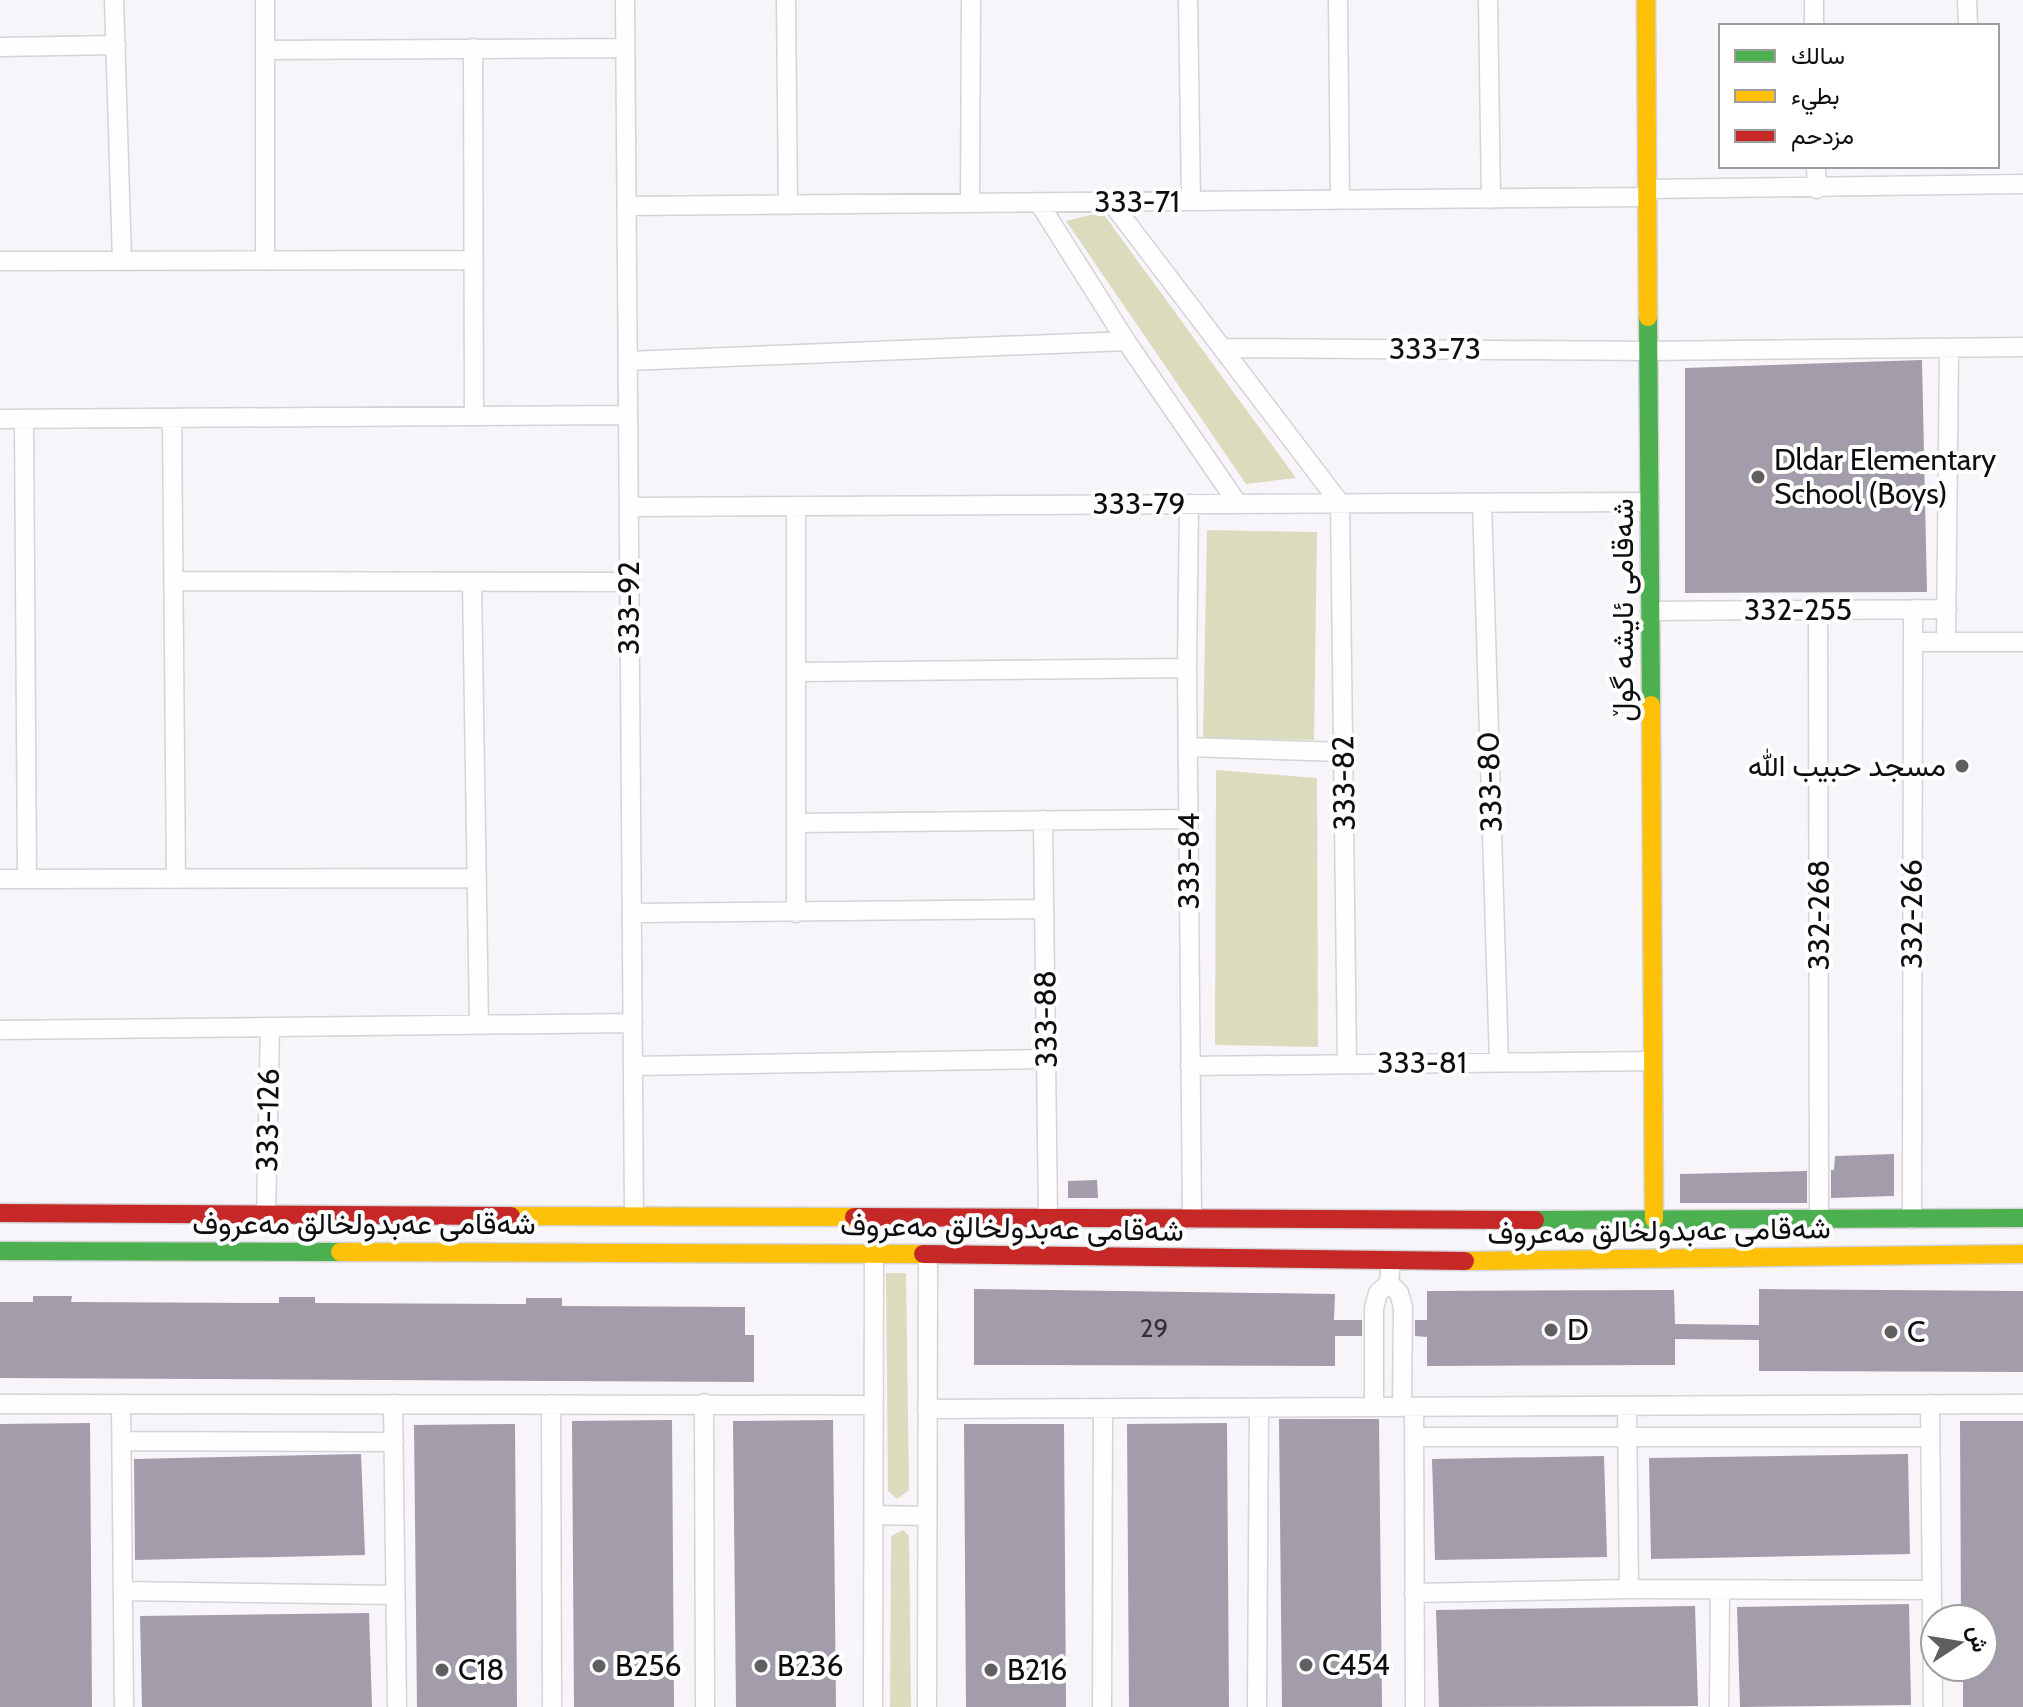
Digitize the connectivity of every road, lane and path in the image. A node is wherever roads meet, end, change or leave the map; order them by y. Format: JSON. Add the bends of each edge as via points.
{"nodes":[{"id":1,"x":114,"y":0,"type":"edge"},
{"id":2,"x":265,"y":0,"type":"edge"},
{"id":3,"x":625,"y":0,"type":"edge"},
{"id":4,"x":786,"y":0,"type":"edge"},
{"id":5,"x":971,"y":0,"type":"edge"},
{"id":6,"x":1188,"y":0,"type":"edge"},
{"id":7,"x":1338,"y":0,"type":"edge"},
{"id":8,"x":1488,"y":0,"type":"edge"},
{"id":9,"x":1646,"y":0,"type":"edge"},
{"id":10,"x":1814,"y":0,"type":"edge"},
{"id":11,"x":1967,"y":0,"type":"edge"},
{"id":12,"x":1814,"y":24,"type":"edge"},
{"id":13,"x":1968,"y":24,"type":"edge"},
{"id":14,"x":116,"y":45,"type":"junction"},
{"id":15,"x":0,"y":47,"type":"edge"},
{"id":16,"x":473,"y":48,"type":"junction"},
{"id":17,"x":625,"y":48,"type":"junction"},
{"id":18,"x":265,"y":50,"type":"junction"},
{"id":19,"x":1816,"y":168,"type":"edge"},
{"id":20,"x":1969,"y":176,"type":"edge"},
{"id":21,"x":2023,"y":184,"type":"edge"},
{"id":22,"x":1817,"y":189,"type":"junction"},
{"id":23,"x":1648,"y":193,"type":"junction"},
{"id":24,"x":1491,"y":199,"type":"junction"},
{"id":25,"x":1340,"y":200,"type":"junction"},
{"id":26,"x":1191,"y":201,"type":"junction"},
{"id":27,"x":1111,"y":202,"type":"junction"},
{"id":28,"x":970,"y":203,"type":"junction"},
{"id":29,"x":1039,"y":203,"type":"junction"},
{"id":30,"x":788,"y":205,"type":"junction"},
{"id":31,"x":627,"y":206,"type":"junction"},
{"id":32,"x":122,"y":260,"type":"junction"},
{"id":33,"x":265,"y":260,"type":"junction"},
{"id":34,"x":474,"y":260,"type":"junction"},
{"id":35,"x":0,"y":261,"type":"edge"},
{"id":36,"x":1126,"y":341,"type":"junction"},
{"id":37,"x":2023,"y":347,"type":"edge"},
{"id":38,"x":1222,"y":348,"type":"junction"},
{"id":39,"x":1949,"y":348,"type":"junction"},
{"id":40,"x":1649,"y":351,"type":"junction"},
{"id":41,"x":628,"y":361,"type":"junction"},
{"id":42,"x":628,"y":415,"type":"junction"},
{"id":43,"x":474,"y":416,"type":"junction"},
{"id":44,"x":172,"y":418,"type":"junction"},
{"id":45,"x":0,"y":419,"type":"edge"},
{"id":46,"x":24,"y":419,"type":"junction"},
{"id":47,"x":1650,"y":502,"type":"junction"},
{"id":48,"x":1340,"y":503,"type":"junction"},
{"id":49,"x":1482,"y":503,"type":"junction"},
{"id":50,"x":1189,"y":504,"type":"junction"},
{"id":51,"x":1238,"y":504,"type":"junction"},
{"id":52,"x":796,"y":506,"type":"junction"},
{"id":53,"x":629,"y":507,"type":"junction"},
{"id":54,"x":174,"y":581,"type":"junction"},
{"id":55,"x":472,"y":582,"type":"junction"},
{"id":56,"x":629,"y":582,"type":"junction"},
{"id":57,"x":1913,"y":609,"type":"junction"},
{"id":58,"x":1947,"y":609,"type":"junction"},
{"id":59,"x":1818,"y":610,"type":"junction"},
{"id":60,"x":1650,"y":611,"type":"junction"},
{"id":61,"x":1913,"y":642,"type":"junction"},
{"id":62,"x":1946,"y":642,"type":"junction"},
{"id":63,"x":2023,"y":642,"type":"edge"},
{"id":64,"x":1187,"y":668,"type":"junction"},
{"id":65,"x":796,"y":672,"type":"junction"},
{"id":66,"x":1188,"y":747,"type":"junction"},
{"id":67,"x":1343,"y":752,"type":"junction"},
{"id":68,"x":1189,"y":819,"type":"junction"},
{"id":69,"x":1043,"y":820,"type":"junction"},
{"id":70,"x":796,"y":823,"type":"junction"},
{"id":71,"x":477,"y":878,"type":"junction"},
{"id":72,"x":0,"y":879,"type":"edge"},
{"id":73,"x":27,"y":879,"type":"junction"},
{"id":74,"x":176,"y":879,"type":"junction"},
{"id":75,"x":1044,"y":909,"type":"junction"},
{"id":76,"x":632,"y":913,"type":"junction"},
{"id":77,"x":796,"y":913,"type":"junction"},
{"id":78,"x":633,"y":1023,"type":"junction"},
{"id":79,"x":479,"y":1025,"type":"junction"},
{"id":80,"x":270,"y":1027,"type":"junction"},
{"id":81,"x":0,"y":1030,"type":"edge"},
{"id":82,"x":1046,"y":1059,"type":"junction"},
{"id":83,"x":1653,"y":1061,"type":"junction"},
{"id":84,"x":1499,"y":1062,"type":"junction"},
{"id":85,"x":1347,"y":1063,"type":"junction"},
{"id":86,"x":633,"y":1066,"type":"junction"},
{"id":87,"x":1190,"y":1066,"type":"junction"},
{"id":88,"x":0,"y":1213,"type":"edge"},
{"id":89,"x":266,"y":1214,"type":"junction"},
{"id":90,"x":398,"y":1214,"type":"junction"},
{"id":91,"x":634,"y":1216,"type":"junction"},
{"id":92,"x":1048,"y":1218,"type":"junction"},
{"id":93,"x":2023,"y":1218,"type":"edge"},
{"id":94,"x":1192,"y":1219,"type":"junction"},
{"id":95,"x":1654,"y":1219,"type":"junction"},
{"id":96,"x":1819,"y":1219,"type":"junction"},
{"id":97,"x":1912,"y":1219,"type":"junction"},
{"id":98,"x":1392,"y":1241,"type":"junction"},
{"id":99,"x":0,"y":1251,"type":"edge"},
{"id":100,"x":398,"y":1252,"type":"junction"},
{"id":101,"x":874,"y":1254,"type":"junction"},
{"id":102,"x":928,"y":1254,"type":"junction"},
{"id":103,"x":2023,"y":1254,"type":"edge"},
{"id":104,"x":1389,"y":1283,"type":"junction"},
{"id":105,"x":704,"y":1403,"type":"junction"},
{"id":106,"x":0,"y":1404,"type":"edge"},
{"id":107,"x":121,"y":1404,"type":"junction"},
{"id":108,"x":393,"y":1404,"type":"junction"},
{"id":109,"x":551,"y":1404,"type":"junction"},
{"id":110,"x":1930,"y":1404,"type":"junction"},
{"id":111,"x":2023,"y":1404,"type":"edge"},
{"id":112,"x":873,"y":1405,"type":"junction"},
{"id":113,"x":1627,"y":1406,"type":"junction"},
{"id":114,"x":1374,"y":1407,"type":"junction"},
{"id":115,"x":1408,"y":1407,"type":"junction"},
{"id":116,"x":1259,"y":1408,"type":"junction"},
{"id":117,"x":927,"y":1409,"type":"junction"},
{"id":118,"x":1103,"y":1409,"type":"junction"},
{"id":119,"x":1628,"y":1435,"type":"junction"},
{"id":120,"x":1414,"y":1437,"type":"junction"},
{"id":121,"x":1930,"y":1437,"type":"junction"},
{"id":122,"x":122,"y":1441,"type":"junction"},
{"id":123,"x":394,"y":1442,"type":"junction"},
{"id":124,"x":873,"y":1515,"type":"junction"},
{"id":125,"x":927,"y":1516,"type":"junction"},
{"id":126,"x":1629,"y":1589,"type":"junction"},
{"id":127,"x":1720,"y":1589,"type":"junction"},
{"id":128,"x":1931,"y":1590,"type":"junction"},
{"id":129,"x":123,"y":1591,"type":"junction"},
{"id":130,"x":1414,"y":1593,"type":"junction"},
{"id":131,"x":395,"y":1595,"type":"junction"},
{"id":132,"x":124,"y":1707,"type":"edge"},
{"id":133,"x":397,"y":1707,"type":"edge"},
{"id":134,"x":552,"y":1707,"type":"edge"},
{"id":135,"x":705,"y":1707,"type":"edge"},
{"id":136,"x":873,"y":1707,"type":"edge"},
{"id":137,"x":927,"y":1707,"type":"edge"},
{"id":138,"x":1102,"y":1707,"type":"edge"},
{"id":139,"x":1257,"y":1707,"type":"edge"},
{"id":140,"x":1415,"y":1707,"type":"edge"},
{"id":141,"x":1719,"y":1707,"type":"edge"},
{"id":142,"x":1933,"y":1707,"type":"edge"}],
"edges":[{"from":1,"to":14,"type":"street"},
{"from":2,"to":18,"type":"street"},
{"from":3,"to":17,"type":"street","name":"333-92"},
{"from":4,"to":30,"type":"street"},
{"from":5,"to":28,"type":"street"},
{"from":6,"to":26,"type":"street"},
{"from":7,"to":25,"type":"street"},
{"from":8,"to":24,"type":"street"},
{"from":9,"to":23,"type":"main road","name":"شەقامی ئایشە گوڵ"},
{"from":10,"to":12,"type":"street"},
{"from":11,"to":13,"type":"street"},
{"from":14,"to":15,"type":"street"},
{"from":14,"to":32,"type":"street"},
{"from":16,"to":17,"type":"street"},
{"from":16,"to":18,"type":"street"},
{"from":16,"to":34,"type":"street"},
{"from":17,"to":31,"type":"street","name":"333-92"},
{"from":18,"to":33,"type":"street"},
{"from":19,"to":22,"type":"street"},
{"from":20,"to":21,"type":"street","name":"333-71"},
{"from":20,"to":22,"type":"street","name":"333-71"},
{"from":22,"to":23,"type":"street","name":"333-71"},
{"from":23,"to":24,"type":"street","name":"333-71"},
{"from":23,"to":40,"type":"main road","name":"شەقامی ئایشە گوڵ"},
{"from":24,"to":25,"type":"street","name":"333-71"},
{"from":25,"to":26,"type":"street","name":"333-71"},
{"from":26,"to":27,"type":"street","name":"333-71"},
{"from":27,"to":29,"type":"street","name":"333-71"},
{"from":27,"to":38,"type":"street"},
{"from":28,"to":29,"type":"street","name":"333-71"},
{"from":28,"to":30,"type":"street","name":"333-71"},
{"from":29,"to":36,"type":"street"},
{"from":30,"to":31,"type":"street","name":"333-71"},
{"from":31,"to":41,"type":"street","name":"333-92"},
{"from":32,"to":33,"type":"street"},
{"from":32,"to":35,"type":"street"},
{"from":33,"to":34,"type":"street"},
{"from":34,"to":43,"type":"street"},
{"from":36,"to":41,"type":"street"},
{"from":36,"to":51,"type":"street"},
{"from":37,"to":39,"type":"street","name":"333-73"},
{"from":38,"to":40,"type":"street","name":"333-73"},
{"from":38,"to":48,"type":"street"},
{"from":39,"to":40,"type":"street","name":"333-73"},
{"from":39,"to":58,"type":"street"},
{"from":40,"to":47,"type":"main road","name":"شەقامی ئایشە گوڵ"},
{"from":41,"to":42,"type":"street","name":"333-92"},
{"from":42,"to":43,"type":"street"},
{"from":42,"to":53,"type":"street","name":"333-92"},
{"from":43,"to":44,"type":"street"},
{"from":44,"to":46,"type":"street"},
{"from":44,"to":54,"type":"street"},
{"from":45,"to":46,"type":"street"},
{"from":46,"to":73,"type":"street"},
{"from":47,"to":49,"type":"street","name":"333-79"},
{"from":47,"to":60,"type":"main road","name":"شەقامی ئایشە گوڵ"},
{"from":48,"to":49,"type":"street","name":"333-79"},
{"from":48,"to":51,"type":"street","name":"333-79"},
{"from":48,"to":67,"type":"street","name":"333-82"},
{"from":49,"to":84,"type":"street","name":"333-80"},
{"from":50,"to":51,"type":"street","name":"333-79"},
{"from":50,"to":52,"type":"street","name":"333-79"},
{"from":50,"to":64,"type":"street","name":"333-84"},
{"from":52,"to":53,"type":"street","name":"333-79"},
{"from":52,"to":65,"type":"street"},
{"from":53,"to":56,"type":"street","name":"333-92"},
{"from":54,"to":55,"type":"street"},
{"from":54,"to":74,"type":"street"},
{"from":55,"to":56,"type":"street"},
{"from":55,"to":71,"type":"street"},
{"from":56,"to":76,"type":"street","name":"333-92"},
{"from":57,"to":58,"type":"street","name":"332-255"},
{"from":57,"to":59,"type":"street","name":"332-255"},
{"from":57,"to":61,"type":"street","name":"332-266"},
{"from":58,"to":62,"type":"street"},
{"from":59,"to":60,"type":"street","name":"332-255"},
{"from":59,"to":96,"type":"street","name":"332-268"},
{"from":60,"to":83,"type":"main road","name":"شەقامی ئایشە گوڵ"},
{"from":61,"to":62,"type":"street"},
{"from":61,"to":97,"type":"street","name":"332-266"},
{"from":62,"to":63,"type":"street"},
{"from":64,"to":65,"type":"street"},
{"from":64,"to":66,"type":"street","name":"333-84"},
{"from":65,"to":70,"type":"street"},
{"from":66,"to":67,"type":"street"},
{"from":66,"to":68,"type":"street","name":"333-84"},
{"from":67,"to":85,"type":"street","name":"333-82"},
{"from":68,"to":69,"type":"street"},
{"from":68,"to":87,"type":"street","name":"333-84"},
{"from":69,"to":70,"type":"street"},
{"from":69,"to":75,"type":"street","name":"333-88"},
{"from":70,"to":77,"type":"street"},
{"from":71,"to":74,"type":"street"},
{"from":71,"to":79,"type":"street"},
{"from":72,"to":73,"type":"street"},
{"from":73,"to":74,"type":"street"},
{"from":75,"to":77,"type":"street"},
{"from":75,"to":82,"type":"street","name":"333-88"},
{"from":76,"to":77,"type":"street"},
{"from":76,"to":78,"type":"street","name":"333-92"},
{"from":78,"to":79,"type":"street"},
{"from":78,"to":86,"type":"street","name":"333-92"},
{"from":79,"to":80,"type":"street"},
{"from":80,"to":81,"type":"street"},
{"from":80,"to":89,"type":"street","name":"333-126"},
{"from":82,"to":86,"type":"street"},
{"from":82,"to":92,"type":"street","name":"333-88"},
{"from":83,"to":84,"type":"street","name":"333-81"},
{"from":83,"to":95,"type":"main road","name":"شەقامی ئایشە گوڵ"},
{"from":84,"to":85,"type":"street","name":"333-81"},
{"from":85,"to":87,"type":"street","name":"333-81"},
{"from":86,"to":91,"type":"street","name":"333-92"},
{"from":87,"to":94,"type":"street","name":"333-84"},
{"from":88,"to":89,"type":"main road","name":"شەقامی عەبدولخالق مەعروف"},
{"from":89,"to":90,"type":"main road","name":"شەقامی عەبدولخالق مەعروف"},
{"from":90,"to":91,"type":"main road","name":"شەقامی عەبدولخالق مەعروف"},
{"from":90,"to":100,"type":"main road"},
{"from":91,"to":92,"type":"main road","name":"شەقامی عەبدولخالق مەعروف"},
{"from":92,"to":94,"type":"main road","name":"شەقامی عەبدولخالق مەعروف"},
{"from":93,"to":97,"type":"main road","name":"شەقامی عەبدولخالق مەعروف"},
{"from":94,"to":98,"type":"main road","name":"شەقامی عەبدولخالق مەعروف"},
{"from":95,"to":96,"type":"main road","name":"شەقامی عەبدولخالق مەعروف"},
{"from":95,"to":98,"type":"main road","name":"شەقامی عەبدولخالق مەعروف"},
{"from":96,"to":97,"type":"main road","name":"شەقامی عەبدولخالق مەعروف"},
{"from":98,"to":102,"type":"main road","name":"شەقامی عەبدولخالق مەعروف"},
{"from":98,"to":103,"type":"main road","name":"شەقامی عەبدولخالق مەعروف"},
{"from":98,"to":104,"type":"street"},
{"from":99,"to":100,"type":"main road","name":"شەقامی عەبدولخالق مەعروف"},
{"from":100,"to":101,"type":"main road","name":"شەقامی عەبدولخالق مەعروف"},
{"from":101,"to":102,"type":"main road","name":"شەقامی عەبدولخالق مەعروف"},
{"from":101,"to":112,"type":"street"},
{"from":102,"to":117,"type":"street"},
{"from":104,"to":114,"type":"street","via":[[1378,1293],[1374,1308]]},
{"from":104,"to":115,"type":"street","via":[[1403,1307]]},
{"from":105,"to":109,"type":"street"},
{"from":105,"to":112,"type":"street"},
{"from":105,"to":135,"type":"street"},
{"from":106,"to":107,"type":"street"},
{"from":107,"to":108,"type":"street"},
{"from":107,"to":122,"type":"street"},
{"from":108,"to":109,"type":"street"},
{"from":108,"to":123,"type":"street"},
{"from":109,"to":134,"type":"street"},
{"from":110,"to":111,"type":"street"},
{"from":110,"to":113,"type":"street"},
{"from":110,"to":121,"type":"street"},
{"from":112,"to":124,"type":"street"},
{"from":113,"to":115,"type":"street"},
{"from":113,"to":119,"type":"street"},
{"from":114,"to":115,"type":"street"},
{"from":114,"to":116,"type":"street"},
{"from":115,"to":120,"type":"street"},
{"from":116,"to":118,"type":"street"},
{"from":116,"to":139,"type":"street"},
{"from":117,"to":118,"type":"street"},
{"from":117,"to":125,"type":"street"},
{"from":118,"to":138,"type":"street"},
{"from":119,"to":120,"type":"street"},
{"from":119,"to":121,"type":"street"},
{"from":119,"to":126,"type":"street"},
{"from":120,"to":130,"type":"street"},
{"from":121,"to":128,"type":"street"},
{"from":122,"to":123,"type":"street"},
{"from":122,"to":129,"type":"street"},
{"from":123,"to":131,"type":"street"},
{"from":124,"to":125,"type":"street"},
{"from":124,"to":136,"type":"street"},
{"from":125,"to":137,"type":"street"},
{"from":126,"to":127,"type":"street"},
{"from":126,"to":130,"type":"street"},
{"from":127,"to":128,"type":"street"},
{"from":127,"to":141,"type":"street"},
{"from":128,"to":142,"type":"street"},
{"from":129,"to":131,"type":"street"},
{"from":129,"to":132,"type":"street"},
{"from":130,"to":140,"type":"street"},
{"from":131,"to":133,"type":"street"}]}
